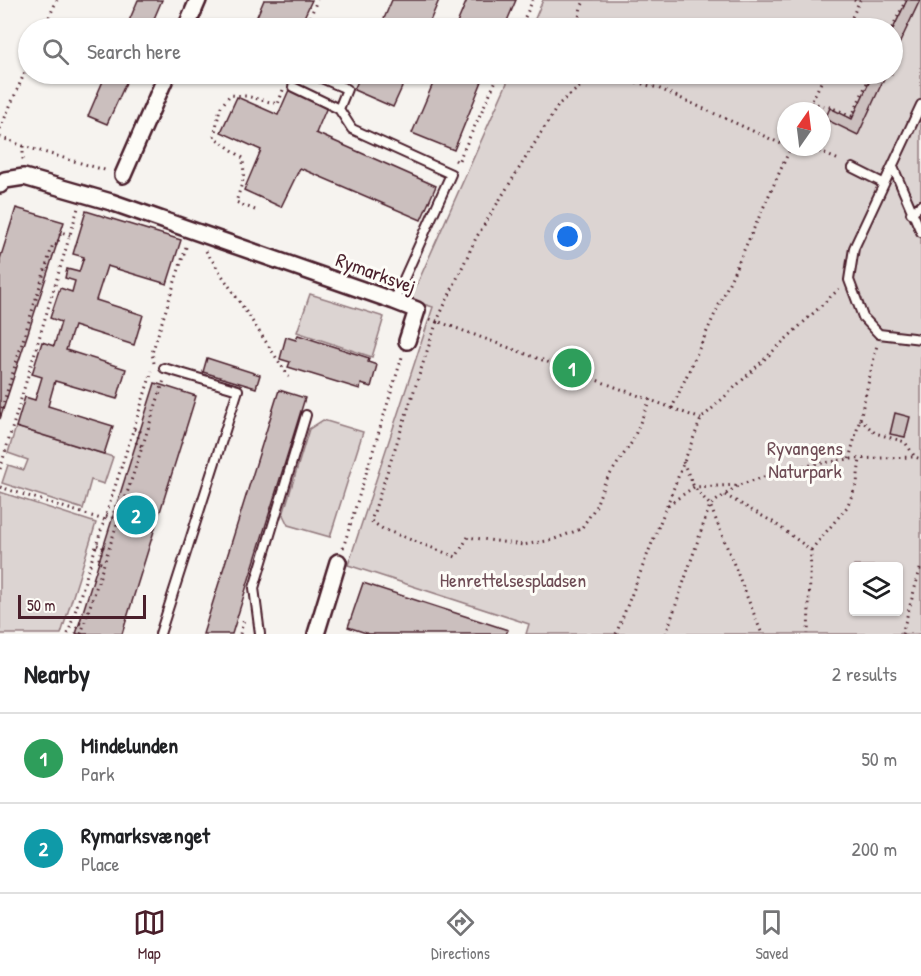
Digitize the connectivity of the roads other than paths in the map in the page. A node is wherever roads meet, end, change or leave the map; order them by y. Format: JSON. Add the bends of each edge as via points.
{"nodes":[{"id":1,"x":198,"y":0,"type":"edge"},
{"id":2,"x":190,"y":18,"type":"edge"},
{"id":3,"x":162,"y":84,"type":"edge"},
{"id":4,"x":335,"y":84,"type":"edge"},
{"id":5,"x":290,"y":85,"type":"road end"},
{"id":6,"x":921,"y":105,"type":"edge"},
{"id":7,"x":339,"y":109,"type":"junction"},
{"id":8,"x":893,"y":167,"type":"junction"},
{"id":9,"x":853,"y":168,"type":"dead end"},
{"id":10,"x":123,"y":176,"type":"road end"},
{"id":11,"x":883,"y":183,"type":"junction"},
{"id":12,"x":0,"y":185,"type":"edge"},
{"id":13,"x":921,"y":205,"type":"edge"},
{"id":14,"x":911,"y":213,"type":"junction"},
{"id":15,"x":921,"y":232,"type":"edge"},
{"id":16,"x":394,"y":301,"type":"junction"},
{"id":17,"x":921,"y":339,"type":"edge"},
{"id":18,"x":407,"y":340,"type":"road end"},
{"id":19,"x":164,"y":368,"type":"dead end"},
{"id":20,"x":306,"y":415,"type":"dead end"},
{"id":21,"x":338,"y":562,"type":"road end"},
{"id":22,"x":160,"y":634,"type":"edge"},
{"id":23,"x":260,"y":634,"type":"edge"},
{"id":24,"x":316,"y":634,"type":"edge"}],
"edges":[{"from":1,"to":2,"type":"street"},
{"from":3,"to":10,"type":"street"},
{"from":4,"to":7,"type":"lane","via":[[346,89]]},
{"from":5,"to":7,"type":"lane"},
{"from":6,"to":8,"type":"lane"},
{"from":7,"to":16,"type":"lane","via":[[352,129],[451,174]]},
{"from":8,"to":11,"type":"lane"},
{"from":8,"to":14,"type":"lane"},
{"from":9,"to":11,"type":"lane"},
{"from":11,"to":17,"type":"lane","via":[[854,248],[849,280],[862,317],[879,334]]},
{"from":12,"to":16,"type":"street","name":"Rymarksvej","via":[[5,180],[24,177],[111,202]]},
{"from":13,"to":14,"type":"lane"},
{"from":14,"to":15,"type":"lane"},
{"from":16,"to":18,"type":"street","name":"Rymarksvej","via":[[417,310]]},
{"from":19,"to":22,"type":"lane","via":[[238,390]]},
{"from":20,"to":23,"type":"lane","via":[[254,588]]},
{"from":21,"to":24,"type":"street"}]}
